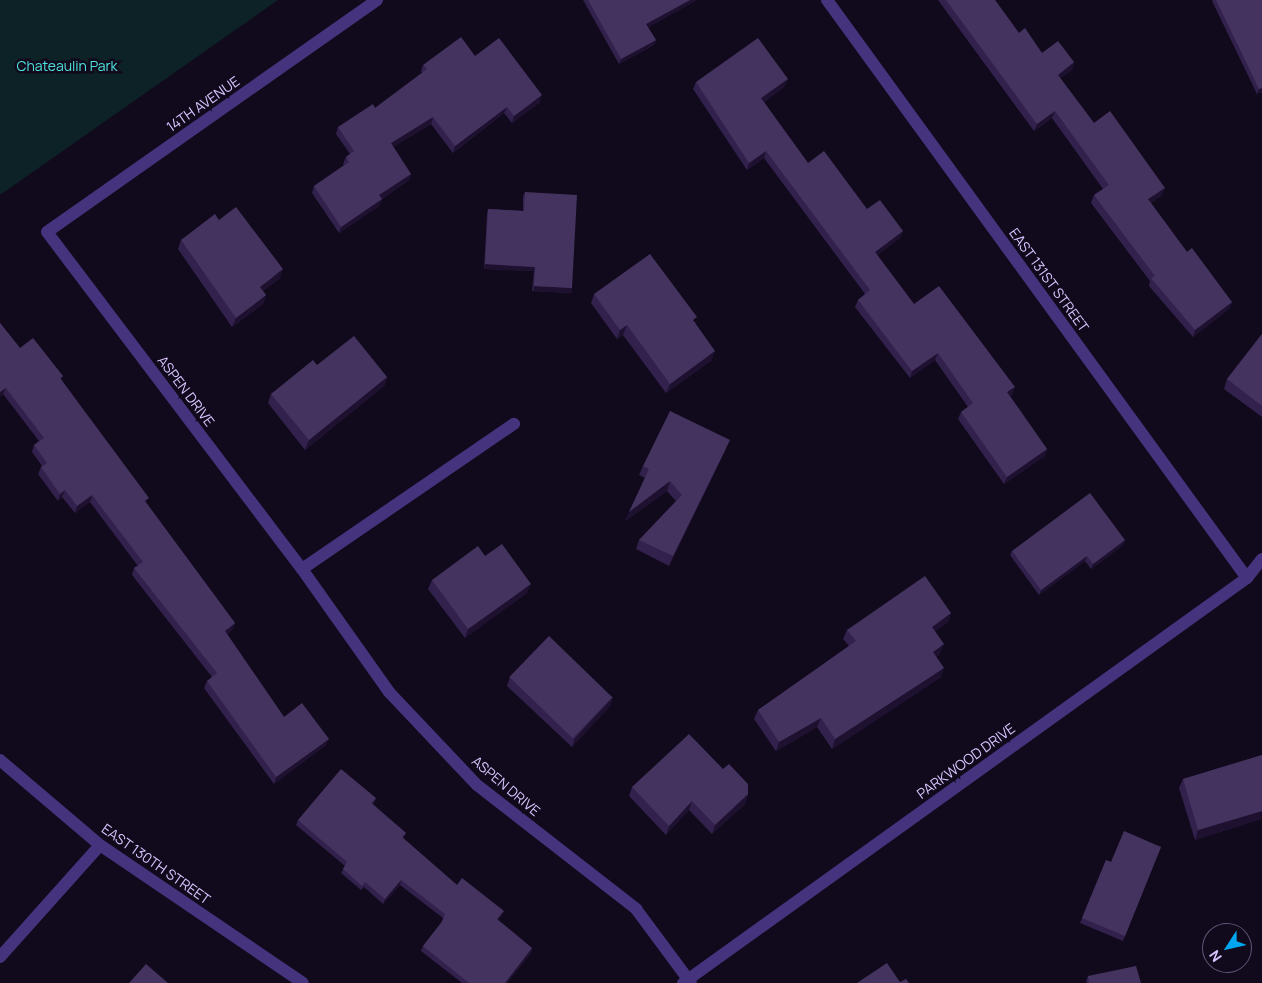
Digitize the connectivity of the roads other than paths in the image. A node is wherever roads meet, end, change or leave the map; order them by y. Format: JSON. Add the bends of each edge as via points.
{"nodes":[{"id":1,"x":377,"y":0,"type":"edge"},
{"id":2,"x":827,"y":0,"type":"edge"},
{"id":3,"x":47,"y":232,"type":"joint"},
{"id":4,"x":514,"y":424,"type":"dead end"},
{"id":5,"x":1262,"y":559,"type":"edge"},
{"id":6,"x":302,"y":569,"type":"junction"},
{"id":7,"x":1247,"y":578,"type":"junction"},
{"id":8,"x":0,"y":760,"type":"edge"},
{"id":9,"x":100,"y":845,"type":"junction"},
{"id":10,"x":0,"y":957,"type":"edge"},
{"id":11,"x":688,"y":982,"type":"edge"},
{"id":12,"x":303,"y":983,"type":"edge"}],
"edges":[{"from":1,"to":3,"type":"street","name":"14TH AVENUE"},
{"from":2,"to":7,"type":"street","name":"EAST 131ST STREET"},
{"from":3,"to":6,"type":"street","name":"ASPEN DRIVE"},
{"from":4,"to":6,"type":"street"},
{"from":5,"to":7,"type":"street","name":"PARKWOOD DRIVE"},
{"from":6,"to":11,"type":"street","name":"ASPEN DRIVE","via":[[388,692],[477,785],[636,909]]},
{"from":7,"to":11,"type":"street","name":"PARKWOOD DRIVE"},
{"from":8,"to":9,"type":"street","name":"EAST 130TH STREET"},
{"from":9,"to":10,"type":"street"},
{"from":9,"to":12,"type":"street","name":"EAST 130TH STREET"}]}
